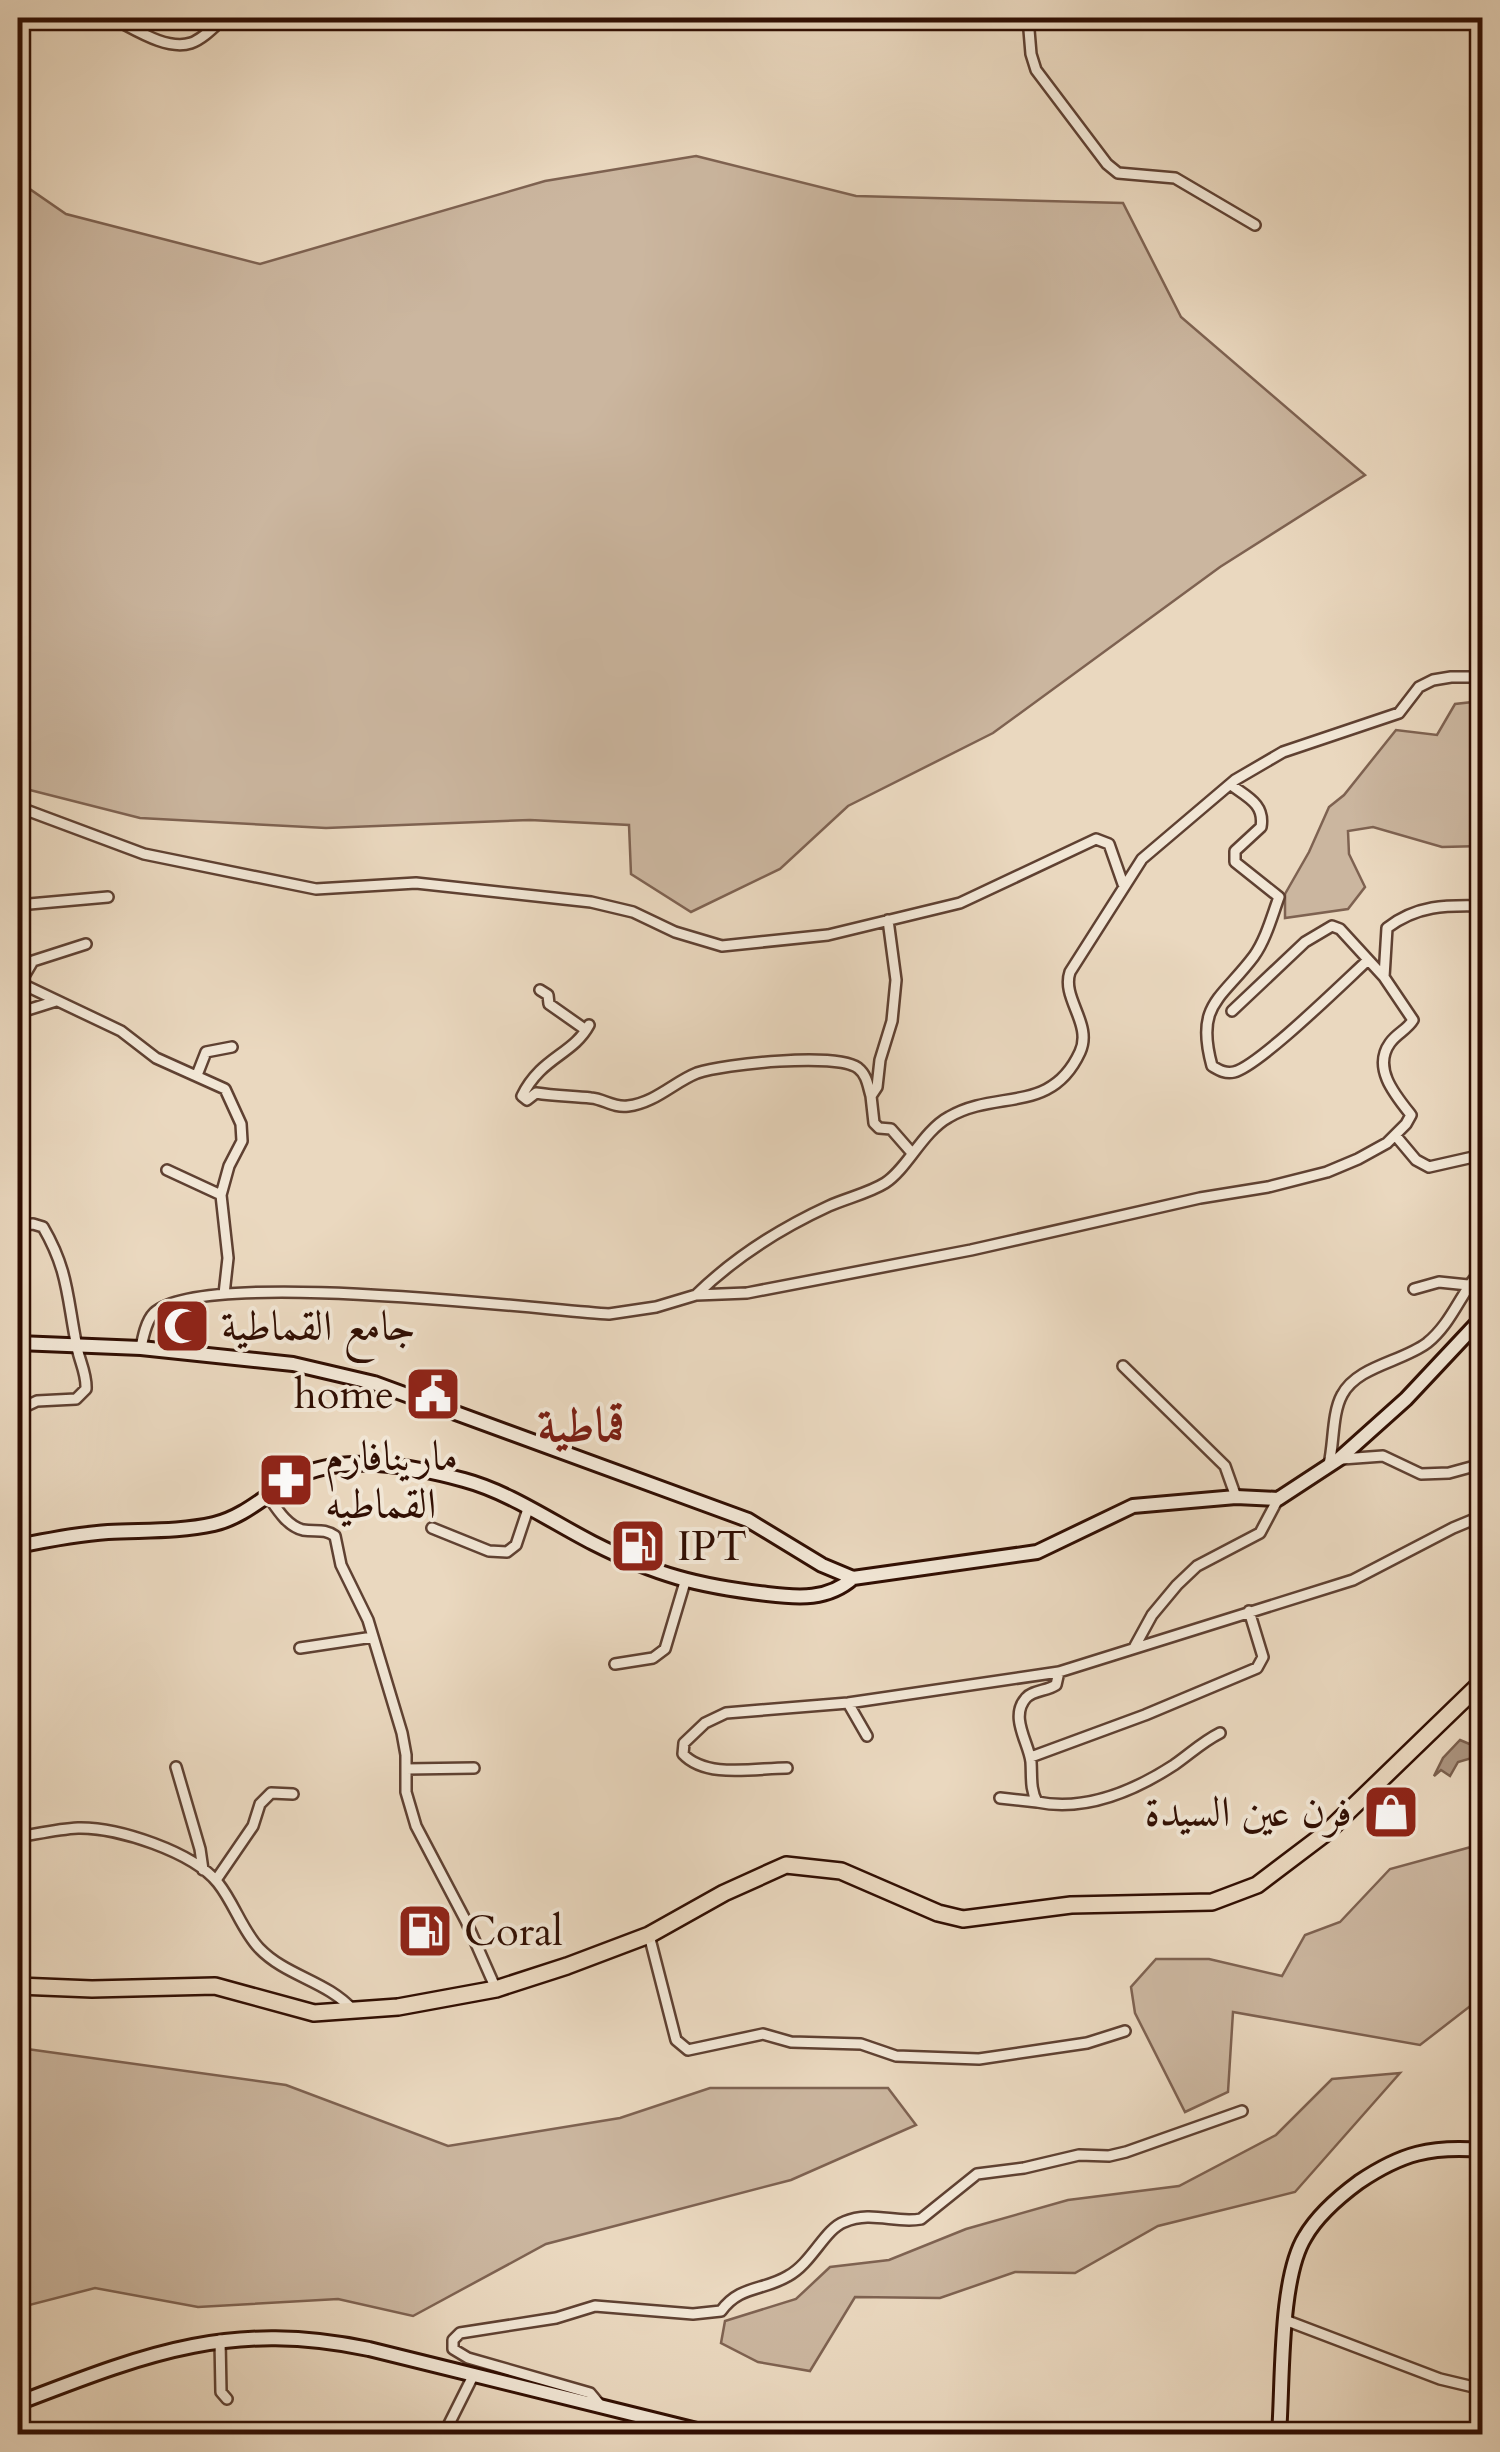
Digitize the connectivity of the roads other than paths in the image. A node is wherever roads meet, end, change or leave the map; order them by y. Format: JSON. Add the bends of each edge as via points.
{"nodes":[{"id":1,"x":112,"y":18,"type":"edge"},
{"id":2,"x":224,"y":18,"type":"edge"},
{"id":3,"x":1028,"y":18,"type":"edge"},
{"id":4,"x":1255,"y":226,"type":"dead end"},
{"id":5,"x":1482,"y":678,"type":"edge"},
{"id":6,"x":1231,"y":784,"type":"junction"},
{"id":7,"x":18,"y":807,"type":"edge"},
{"id":8,"x":1123,"y":884,"type":"junction"},
{"id":9,"x":108,"y":897,"type":"dead end"},
{"id":10,"x":18,"y":905,"type":"edge"},
{"id":11,"x":1482,"y":906,"type":"edge"},
{"id":12,"x":888,"y":920,"type":"junction"},
{"id":13,"x":86,"y":944,"type":"dead end"},
{"id":14,"x":1368,"y":960,"type":"junction"},
{"id":15,"x":1384,"y":977,"type":"junction"},
{"id":16,"x":19,"y":982,"type":"edge"},
{"id":17,"x":540,"y":990,"type":"dead end"},
{"id":18,"x":56,"y":1001,"type":"junction"},
{"id":19,"x":1232,"y":1011,"type":"dead end"},
{"id":20,"x":18,"y":1013,"type":"edge"},
{"id":21,"x":232,"y":1047,"type":"dead end"},
{"id":22,"x":197,"y":1075,"type":"junction"},
{"id":23,"x":871,"y":1096,"type":"junction"},
{"id":24,"x":1395,"y":1135,"type":"junction"},
{"id":25,"x":912,"y":1153,"type":"junction"},
{"id":26,"x":1482,"y":1155,"type":"edge"},
{"id":27,"x":167,"y":1170,"type":"dead end"},
{"id":28,"x":221,"y":1196,"type":"junction"},
{"id":29,"x":18,"y":1225,"type":"edge"},
{"id":30,"x":1482,"y":1269,"type":"edge"},
{"id":31,"x":1468,"y":1284,"type":"junction"},
{"id":32,"x":1414,"y":1289,"type":"dead end"},
{"id":33,"x":224,"y":1294,"type":"junction"},
{"id":34,"x":696,"y":1294,"type":"junction"},
{"id":35,"x":1482,"y":1318,"type":"edge"},
{"id":36,"x":1470,"y":1329,"type":"junction"},
{"id":37,"x":18,"y":1343,"type":"edge"},
{"id":38,"x":76,"y":1344,"type":"junction"},
{"id":39,"x":1482,"y":1344,"type":"edge"},
{"id":40,"x":141,"y":1348,"type":"junction"},
{"id":41,"x":1122,"y":1366,"type":"dead end"},
{"id":42,"x":18,"y":1410,"type":"edge"},
{"id":43,"x":1334,"y":1463,"type":"junction"},
{"id":44,"x":1482,"y":1464,"type":"edge"},
{"id":45,"x":268,"y":1496,"type":"junction"},
{"id":46,"x":1236,"y":1497,"type":"junction"},
{"id":47,"x":1278,"y":1499,"type":"junction"},
{"id":48,"x":528,"y":1509,"type":"junction"},
{"id":49,"x":1482,"y":1516,"type":"edge"},
{"id":50,"x":432,"y":1528,"type":"dead end"},
{"id":51,"x":18,"y":1546,"type":"edge"},
{"id":52,"x":853,"y":1578,"type":"junction"},
{"id":53,"x":685,"y":1582,"type":"junction"},
{"id":54,"x":1249,"y":1611,"type":"junction"},
{"id":55,"x":373,"y":1637,"type":"junction"},
{"id":56,"x":1134,"y":1647,"type":"junction"},
{"id":57,"x":300,"y":1648,"type":"dead end"},
{"id":58,"x":616,"y":1664,"type":"dead end"},
{"id":59,"x":1060,"y":1672,"type":"junction"},
{"id":60,"x":1482,"y":1682,"type":"edge"},
{"id":61,"x":848,"y":1702,"type":"junction"},
{"id":62,"x":1220,"y":1734,"type":"dead end"},
{"id":63,"x":867,"y":1736,"type":"dead end"},
{"id":64,"x":1031,"y":1756,"type":"junction"},
{"id":65,"x":176,"y":1766,"type":"dead end"},
{"id":66,"x":474,"y":1768,"type":"dead end"},
{"id":67,"x":787,"y":1768,"type":"dead end"},
{"id":68,"x":406,"y":1769,"type":"junction"},
{"id":69,"x":294,"y":1794,"type":"dead end"},
{"id":70,"x":1000,"y":1798,"type":"dead end"},
{"id":71,"x":1038,"y":1802,"type":"junction"},
{"id":72,"x":18,"y":1837,"type":"edge"},
{"id":73,"x":203,"y":1870,"type":"junction"},
{"id":74,"x":216,"y":1880,"type":"junction"},
{"id":75,"x":649,"y":1934,"type":"junction"},
{"id":76,"x":18,"y":1986,"type":"edge"},
{"id":77,"x":496,"y":1988,"type":"junction"},
{"id":78,"x":356,"y":2012,"type":"junction"},
{"id":79,"x":1125,"y":2030,"type":"dead end"},
{"id":80,"x":1242,"y":2111,"type":"dead end"},
{"id":81,"x":1482,"y":2150,"type":"edge"},
{"id":82,"x":1285,"y":2320,"type":"junction"},
{"id":83,"x":220,"y":2340,"type":"junction"},
{"id":84,"x":474,"y":2374,"type":"junction"},
{"id":85,"x":1482,"y":2390,"type":"edge"},
{"id":86,"x":227,"y":2399,"type":"dead end"},
{"id":87,"x":18,"y":2402,"type":"edge"},
{"id":88,"x":600,"y":2406,"type":"junction"},
{"id":89,"x":444,"y":2434,"type":"edge"},
{"id":90,"x":713,"y":2434,"type":"edge"},
{"id":91,"x":1280,"y":2434,"type":"edge"}],
"edges":[{"from":1,"to":2,"type":"street","via":[[182,44]]},
{"from":3,"to":4,"type":"street","via":[[1036,70],[1107,164],[1118,173],[1176,178]]},
{"from":5,"to":6,"type":"street","via":[[1433,680],[1399,714],[1283,752]]},
{"from":6,"to":8,"type":"street","via":[[1149,851]]},
{"from":6,"to":14,"type":"street","via":[[1263,814],[1261,826],[1235,850],[1236,862],[1279,897],[1257,952],[1207,1013],[1212,1066],[1237,1072]]},
{"from":7,"to":12,"type":"street","via":[[144,854],[316,889],[416,883],[591,902],[722,946],[828,935]]},
{"from":8,"to":12,"type":"street","via":[[1110,844],[1096,839],[960,902]]},
{"from":8,"to":25,"type":"street","via":[[1068,978],[1083,1042],[1056,1086],[948,1117]]},
{"from":9,"to":10,"type":"street"},
{"from":11,"to":15,"type":"street","via":[[1437,904],[1400,918],[1387,928]]},
{"from":12,"to":23,"type":"street","via":[[896,980],[892,1022]]},
{"from":13,"to":16,"type":"street","via":[[32,961]]},
{"from":14,"to":15,"type":"street"},
{"from":14,"to":19,"type":"street","via":[[1340,929],[1322,929]]},
{"from":15,"to":24,"type":"street","via":[[1413,1020],[1384,1057],[1388,1083],[1410,1115]]},
{"from":16,"to":18,"type":"street"},
{"from":17,"to":23,"type":"street","via":[[549,1004],[588,1028],[536,1072],[522,1096],[527,1100],[536,1093],[629,1106],[708,1070],[794,1060],[844,1061],[865,1076]]},
{"from":18,"to":20,"type":"street"},
{"from":18,"to":22,"type":"street"},
{"from":21,"to":22,"type":"street","via":[[206,1052]]},
{"from":22,"to":28,"type":"street","via":[[225,1088],[241,1124],[242,1141]]},
{"from":23,"to":25,"type":"street","via":[[874,1123],[891,1129]]},
{"from":24,"to":26,"type":"street","via":[[1429,1167]]},
{"from":24,"to":34,"type":"street","via":[[1327,1172],[1268,1188],[747,1294]]},
{"from":25,"to":34,"type":"street","via":[[882,1185],[759,1242]]},
{"from":27,"to":28,"type":"street"},
{"from":28,"to":33,"type":"street","via":[[228,1258]]},
{"from":29,"to":38,"type":"street","via":[[43,1228],[56,1248]]},
{"from":30,"to":31,"type":"street"},
{"from":31,"to":32,"type":"street"},
{"from":31,"to":43,"type":"street","via":[[1455,1312],[1426,1344],[1352,1382],[1340,1397]]},
{"from":33,"to":34,"type":"street","via":[[309,1292],[609,1314]]},
{"from":33,"to":40,"type":"street","via":[[162,1308],[149,1320]]},
{"from":35,"to":36,"type":"main road"},
{"from":36,"to":39,"type":"street"},
{"from":36,"to":43,"type":"main road"},
{"from":37,"to":38,"type":"main road"},
{"from":38,"to":40,"type":"main road"},
{"from":38,"to":42,"type":"street","via":[[86,1382],[82,1394]]},
{"from":40,"to":52,"type":"main road","via":[[312,1367],[374,1384],[748,1520]]},
{"from":41,"to":46,"type":"street","via":[[1226,1466]]},
{"from":43,"to":44,"type":"street","via":[[1383,1456],[1422,1474]]},
{"from":43,"to":47,"type":"main road"},
{"from":45,"to":48,"type":"main road","via":[[313,1470],[362,1464],[464,1480]]},
{"from":45,"to":51,"type":"main road","via":[[220,1523]]},
{"from":45,"to":55,"type":"street","via":[[292,1525],[335,1536]]},
{"from":46,"to":47,"type":"main road"},
{"from":46,"to":52,"type":"main road","via":[[1133,1506],[1037,1552]]},
{"from":47,"to":56,"type":"street","via":[[1260,1533],[1177,1584]]},
{"from":48,"to":50,"type":"street","via":[[507,1552]]},
{"from":48,"to":53,"type":"main road"},
{"from":49,"to":54,"type":"street","via":[[1353,1580]]},
{"from":52,"to":53,"type":"main road","via":[[824,1596]]},
{"from":53,"to":58,"type":"street","via":[[665,1649]]},
{"from":54,"to":56,"type":"street"},
{"from":54,"to":64,"type":"street","via":[[1262,1657],[1258,1668]]},
{"from":55,"to":57,"type":"street"},
{"from":55,"to":68,"type":"street"},
{"from":56,"to":59,"type":"street"},
{"from":59,"to":61,"type":"street"},
{"from":59,"to":64,"type":"street","via":[[1056,1685],[1034,1693],[1022,1707]]},
{"from":60,"to":75,"type":"main road","via":[[1326,1832],[1257,1885],[1212,1902],[1071,1905],[964,1919],[841,1871],[798,1864],[770,1870]]},
{"from":61,"to":63,"type":"street"},
{"from":61,"to":67,"type":"street","via":[[726,1713],[684,1742],[683,1754],[700,1766]]},
{"from":62,"to":71,"type":"street","via":[[1112,1798]]},
{"from":64,"to":71,"type":"street"},
{"from":65,"to":73,"type":"street"},
{"from":66,"to":68,"type":"street"},
{"from":68,"to":77,"type":"street","via":[[423,1846]]},
{"from":69,"to":74,"type":"street","via":[[271,1793],[260,1804],[254,1826]]},
{"from":70,"to":71,"type":"street"},
{"from":72,"to":73,"type":"street","via":[[99,1830],[162,1848]]},
{"from":73,"to":74,"type":"street"},
{"from":74,"to":78,"type":"street","via":[[260,1950],[340,1994]]},
{"from":75,"to":77,"type":"main road"},
{"from":75,"to":79,"type":"street","via":[[676,2040],[688,2050],[763,2034],[791,2042],[861,2044],[896,2056],[979,2059],[1087,2044]]},
{"from":76,"to":78,"type":"main road","via":[[215,1986],[299,2011]]},
{"from":77,"to":78,"type":"main road"},
{"from":80,"to":88,"type":"street","via":[[1126,2152],[977,2174],[921,2219],[882,2215],[842,2222],[788,2277],[732,2295],[721,2311],[596,2306],[460,2333],[453,2340],[453,2349],[468,2358],[590,2393]]},
{"from":81,"to":82,"type":"main road","via":[[1414,2153],[1352,2187],[1304,2238]]},
{"from":82,"to":85,"type":"street"},
{"from":82,"to":91,"type":"main road"},
{"from":83,"to":84,"type":"main road","via":[[332,2341]]},
{"from":83,"to":86,"type":"street","via":[[221,2392]]},
{"from":83,"to":87,"type":"main road","via":[[131,2359]]},
{"from":84,"to":88,"type":"main road"},
{"from":84,"to":89,"type":"street"},
{"from":88,"to":90,"type":"main road"}]}
